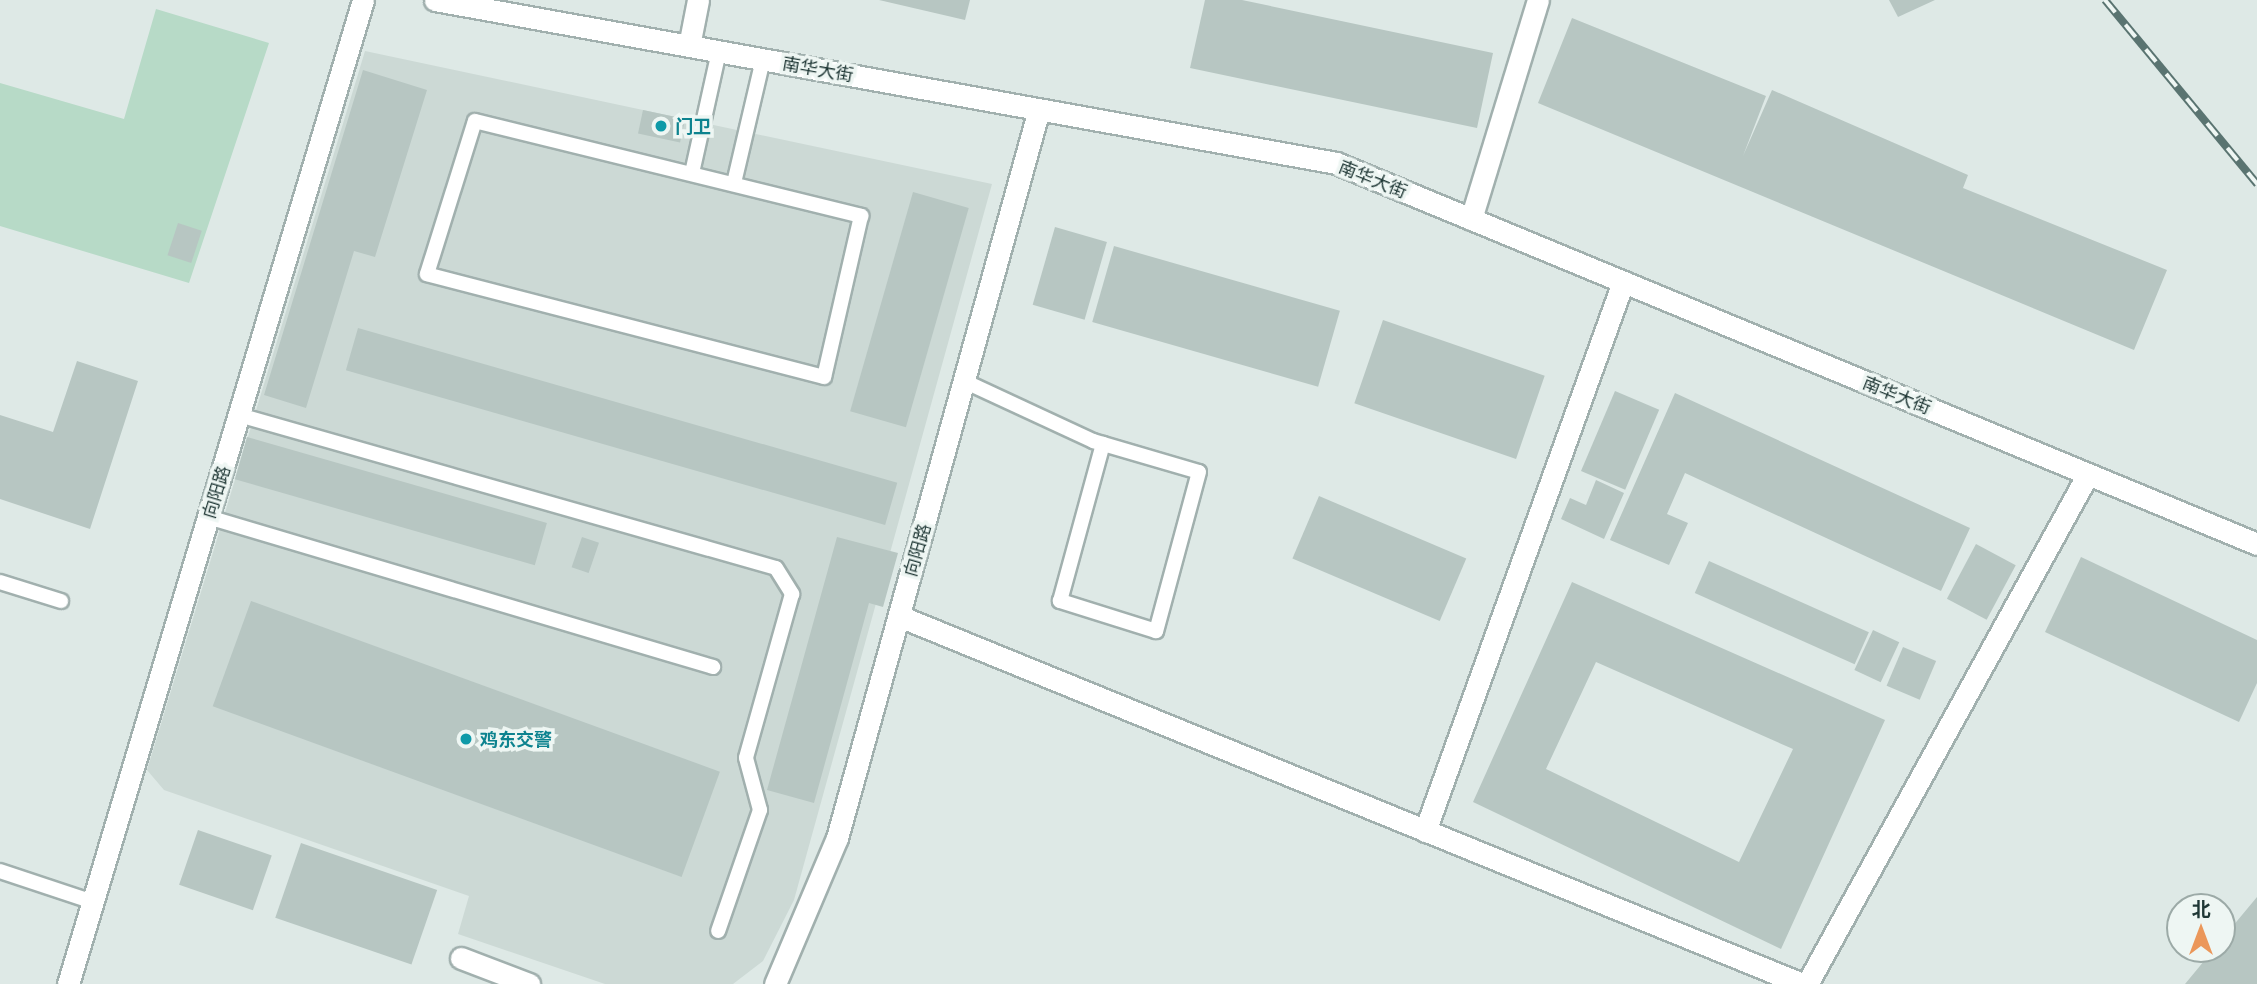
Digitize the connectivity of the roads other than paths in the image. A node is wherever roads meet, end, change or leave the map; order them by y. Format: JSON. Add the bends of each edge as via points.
{"nodes":[{"id":1,"x":363,"y":0,"type":"edge"},
{"id":2,"x":435,"y":0,"type":"edge"},
{"id":3,"x":698,"y":0,"type":"edge"},
{"id":4,"x":1538,"y":0,"type":"edge"},
{"id":5,"x":689,"y":46,"type":"junction"},
{"id":6,"x":719,"y":51,"type":"junction"},
{"id":7,"x":763,"y":59,"type":"junction"},
{"id":8,"x":1039,"y":109,"type":"junction"},
{"id":9,"x":692,"y":173,"type":"junction"},
{"id":10,"x":734,"y":183,"type":"junction"},
{"id":11,"x":1471,"y":219,"type":"junction"},
{"id":12,"x":1623,"y":282,"type":"junction"},
{"id":13,"x":964,"y":381,"type":"junction"},
{"id":14,"x":239,"y":415,"type":"junction"},
{"id":15,"x":1103,"y":444,"type":"junction"},
{"id":16,"x":2088,"y":474,"type":"junction"},
{"id":17,"x":208,"y":517,"type":"junction"},
{"id":18,"x":2257,"y":544,"type":"edge"},
{"id":19,"x":0,"y":583,"type":"edge"},
{"id":20,"x":61,"y":601,"type":"dead end"},
{"id":21,"x":899,"y":616,"type":"junction"},
{"id":22,"x":713,"y":667,"type":"dead end"},
{"id":23,"x":1425,"y":831,"type":"junction"},
{"id":24,"x":0,"y":871,"type":"edge"},
{"id":25,"x":93,"y":902,"type":"junction"},
{"id":26,"x":718,"y":931,"type":"dead end"},
{"id":27,"x":461,"y":958,"type":"dead end"},
{"id":28,"x":68,"y":984,"type":"edge"},
{"id":29,"x":528,"y":984,"type":"edge"},
{"id":30,"x":775,"y":984,"type":"edge"},
{"id":31,"x":1805,"y":984,"type":"edge"}],
"edges":[{"from":1,"to":14,"type":"street","name":"向阳路"},
{"from":2,"to":5,"type":"street","name":"南华大街"},
{"from":3,"to":5,"type":"street"},
{"from":4,"to":11,"type":"street"},
{"from":5,"to":6,"type":"street","name":"南华大街"},
{"from":6,"to":7,"type":"street","name":"南华大街"},
{"from":6,"to":9,"type":"lane"},
{"from":7,"to":8,"type":"street","name":"南华大街"},
{"from":7,"to":10,"type":"lane"},
{"from":8,"to":11,"type":"street","name":"南华大街","via":[[1336,163]]},
{"from":8,"to":13,"type":"street","name":"向阳路"},
{"from":9,"to":10,"type":"lane"},
{"from":9,"to":10,"type":"lane","via":[[475,121],[427,274],[824,377],[861,216]]},
{"from":11,"to":12,"type":"street","name":"南华大街"},
{"from":12,"to":16,"type":"street","name":"南华大街"},
{"from":12,"to":23,"type":"street"},
{"from":13,"to":15,"type":"lane"},
{"from":13,"to":21,"type":"street","name":"向阳路"},
{"from":14,"to":17,"type":"street","name":"向阳路"},
{"from":14,"to":26,"type":"lane","via":[[776,568],[792,594],[746,758],[760,810]]},
{"from":15,"to":15,"type":"lane","via":[[1199,472],[1156,631],[1059,601]]},
{"from":16,"to":18,"type":"street","name":"南华大街"},
{"from":16,"to":31,"type":"street"},
{"from":17,"to":22,"type":"lane"},
{"from":17,"to":25,"type":"street","name":"向阳路"},
{"from":19,"to":20,"type":"lane"},
{"from":21,"to":23,"type":"street"},
{"from":21,"to":30,"type":"street","name":"向阳路","via":[[837,838]]},
{"from":23,"to":31,"type":"street"},
{"from":24,"to":25,"type":"lane"},
{"from":25,"to":28,"type":"street","name":"向阳路"},
{"from":27,"to":29,"type":"street"}]}
